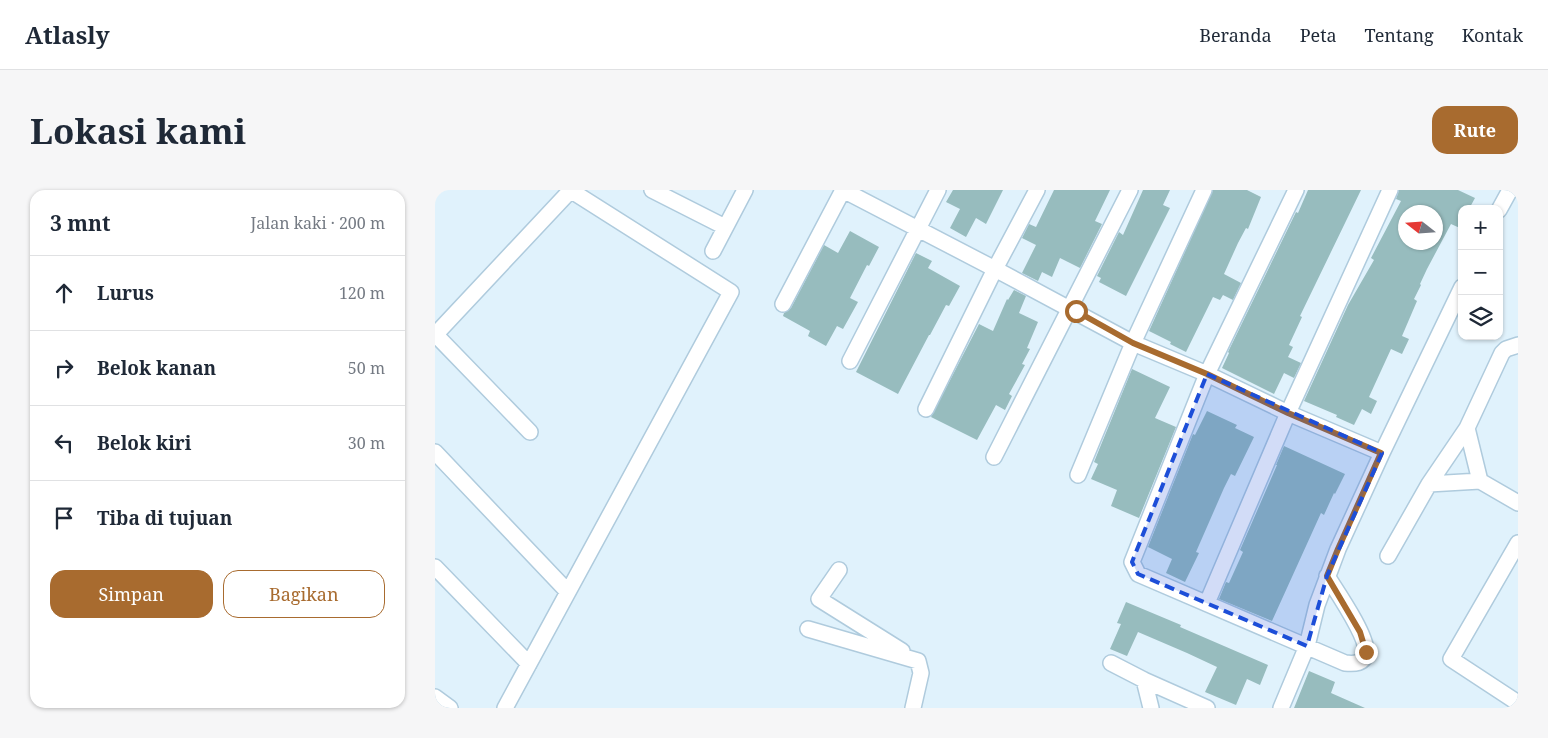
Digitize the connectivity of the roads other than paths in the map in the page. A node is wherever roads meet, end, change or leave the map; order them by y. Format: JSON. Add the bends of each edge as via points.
{"nodes":[{"id":1,"x":570,"y":190,"type":"edge"},
{"id":2,"x":652,"y":190,"type":"edge"},
{"id":3,"x":745,"y":190,"type":"edge"},
{"id":4,"x":843,"y":190,"type":"edge"},
{"id":5,"x":938,"y":190,"type":"edge"},
{"id":6,"x":1037,"y":190,"type":"edge"},
{"id":7,"x":1130,"y":190,"type":"edge"},
{"id":8,"x":1204,"y":190,"type":"edge"},
{"id":9,"x":1295,"y":190,"type":"edge"},
{"id":10,"x":1390,"y":190,"type":"edge"},
{"id":11,"x":1507,"y":191,"type":"edge"},
{"id":12,"x":1501,"y":205,"type":"edge"},
{"id":13,"x":725,"y":227,"type":"junction"},
{"id":14,"x":918,"y":230,"type":"junction"},
{"id":15,"x":713,"y":251,"type":"dead end"},
{"id":16,"x":995,"y":269,"type":"junction"},
{"id":17,"x":1459,"y":295,"type":"edge"},
{"id":18,"x":783,"y":304,"type":"dead end"},
{"id":19,"x":1077,"y":312,"type":"junction"},
{"id":20,"x":435,"y":335,"type":"edge"},
{"id":21,"x":1133,"y":343,"type":"junction"},
{"id":22,"x":1518,"y":345,"type":"edge"},
{"id":23,"x":850,"y":361,"type":"dead end"},
{"id":24,"x":1207,"y":374,"type":"junction"},
{"id":25,"x":926,"y":409,"type":"dead end"},
{"id":26,"x":1288,"y":413,"type":"junction"},
{"id":27,"x":1467,"y":428,"type":"junction"},
{"id":28,"x":530,"y":432,"type":"dead end"},
{"id":29,"x":435,"y":452,"type":"edge"},
{"id":30,"x":1381,"y":453,"type":"junction"},
{"id":31,"x":994,"y":457,"type":"dead end"},
{"id":32,"x":1078,"y":475,"type":"dead end"},
{"id":33,"x":1480,"y":481,"type":"junction"},
{"id":34,"x":1429,"y":484,"type":"junction"},
{"id":35,"x":1518,"y":503,"type":"edge"},
{"id":36,"x":1518,"y":543,"type":"edge"},
{"id":37,"x":1388,"y":556,"type":"dead end"},
{"id":38,"x":435,"y":566,"type":"edge"},
{"id":39,"x":839,"y":570,"type":"dead end"},
{"id":40,"x":1327,"y":576,"type":"junction"},
{"id":41,"x":568,"y":592,"type":"junction"},
{"id":42,"x":1207,"y":603,"type":"junction"},
{"id":43,"x":808,"y":629,"type":"dead end"},
{"id":44,"x":1307,"y":646,"type":"junction"},
{"id":45,"x":918,"y":662,"type":"junction"},
{"id":46,"x":1111,"y":663,"type":"dead end"},
{"id":47,"x":529,"y":664,"type":"junction"},
{"id":48,"x":1144,"y":680,"type":"junction"},
{"id":49,"x":435,"y":697,"type":"edge"},
{"id":50,"x":1184,"y":703,"type":"edge"},
{"id":51,"x":1518,"y":703,"type":"edge"},
{"id":52,"x":450,"y":708,"type":"edge"},
{"id":53,"x":505,"y":708,"type":"edge"},
{"id":54,"x":913,"y":708,"type":"edge"},
{"id":55,"x":1151,"y":708,"type":"edge"},
{"id":56,"x":1207,"y":708,"type":"edge"},
{"id":57,"x":1281,"y":708,"type":"edge"}],
"edges":[{"from":1,"to":20,"type":"street"},
{"from":1,"to":41,"type":"street","via":[[731,292]]},
{"from":2,"to":13,"type":"street"},
{"from":3,"to":13,"type":"street"},
{"from":4,"to":14,"type":"street"},
{"from":4,"to":18,"type":"street"},
{"from":5,"to":14,"type":"street"},
{"from":6,"to":16,"type":"street"},
{"from":7,"to":19,"type":"street"},
{"from":8,"to":21,"type":"street"},
{"from":9,"to":24,"type":"street"},
{"from":10,"to":26,"type":"street"},
{"from":11,"to":12,"type":"street"},
{"from":13,"to":15,"type":"street"},
{"from":14,"to":16,"type":"street"},
{"from":14,"to":23,"type":"street"},
{"from":16,"to":19,"type":"street"},
{"from":16,"to":25,"type":"street"},
{"from":17,"to":30,"type":"street"},
{"from":19,"to":21,"type":"street"},
{"from":19,"to":31,"type":"street"},
{"from":20,"to":28,"type":"street"},
{"from":21,"to":24,"type":"street"},
{"from":21,"to":32,"type":"street"},
{"from":22,"to":27,"type":"street","via":[[1502,353]]},
{"from":24,"to":26,"type":"street"},
{"from":24,"to":42,"type":"street","via":[[1132,562],[1138,574]]},
{"from":26,"to":30,"type":"street"},
{"from":26,"to":42,"type":"street"},
{"from":27,"to":33,"type":"street"},
{"from":27,"to":34,"type":"street"},
{"from":29,"to":41,"type":"street"},
{"from":30,"to":40,"type":"street"},
{"from":33,"to":34,"type":"street"},
{"from":33,"to":35,"type":"street"},
{"from":34,"to":37,"type":"street"},
{"from":36,"to":51,"type":"street","via":[[1451,659]]},
{"from":38,"to":47,"type":"street"},
{"from":39,"to":45,"type":"street","via":[[819,599]]},
{"from":40,"to":44,"type":"street"},
{"from":40,"to":44,"type":"street","via":[[1360,632],[1366,652],[1364,660],[1345,663]]},
{"from":41,"to":47,"type":"street"},
{"from":42,"to":44,"type":"street"},
{"from":43,"to":45,"type":"street"},
{"from":44,"to":57,"type":"street"},
{"from":45,"to":54,"type":"street","via":[[921,673]]},
{"from":46,"to":48,"type":"street"},
{"from":47,"to":53,"type":"street"},
{"from":48,"to":50,"type":"street"},
{"from":48,"to":55,"type":"street"},
{"from":49,"to":52,"type":"street"},
{"from":50,"to":56,"type":"street"}]}
